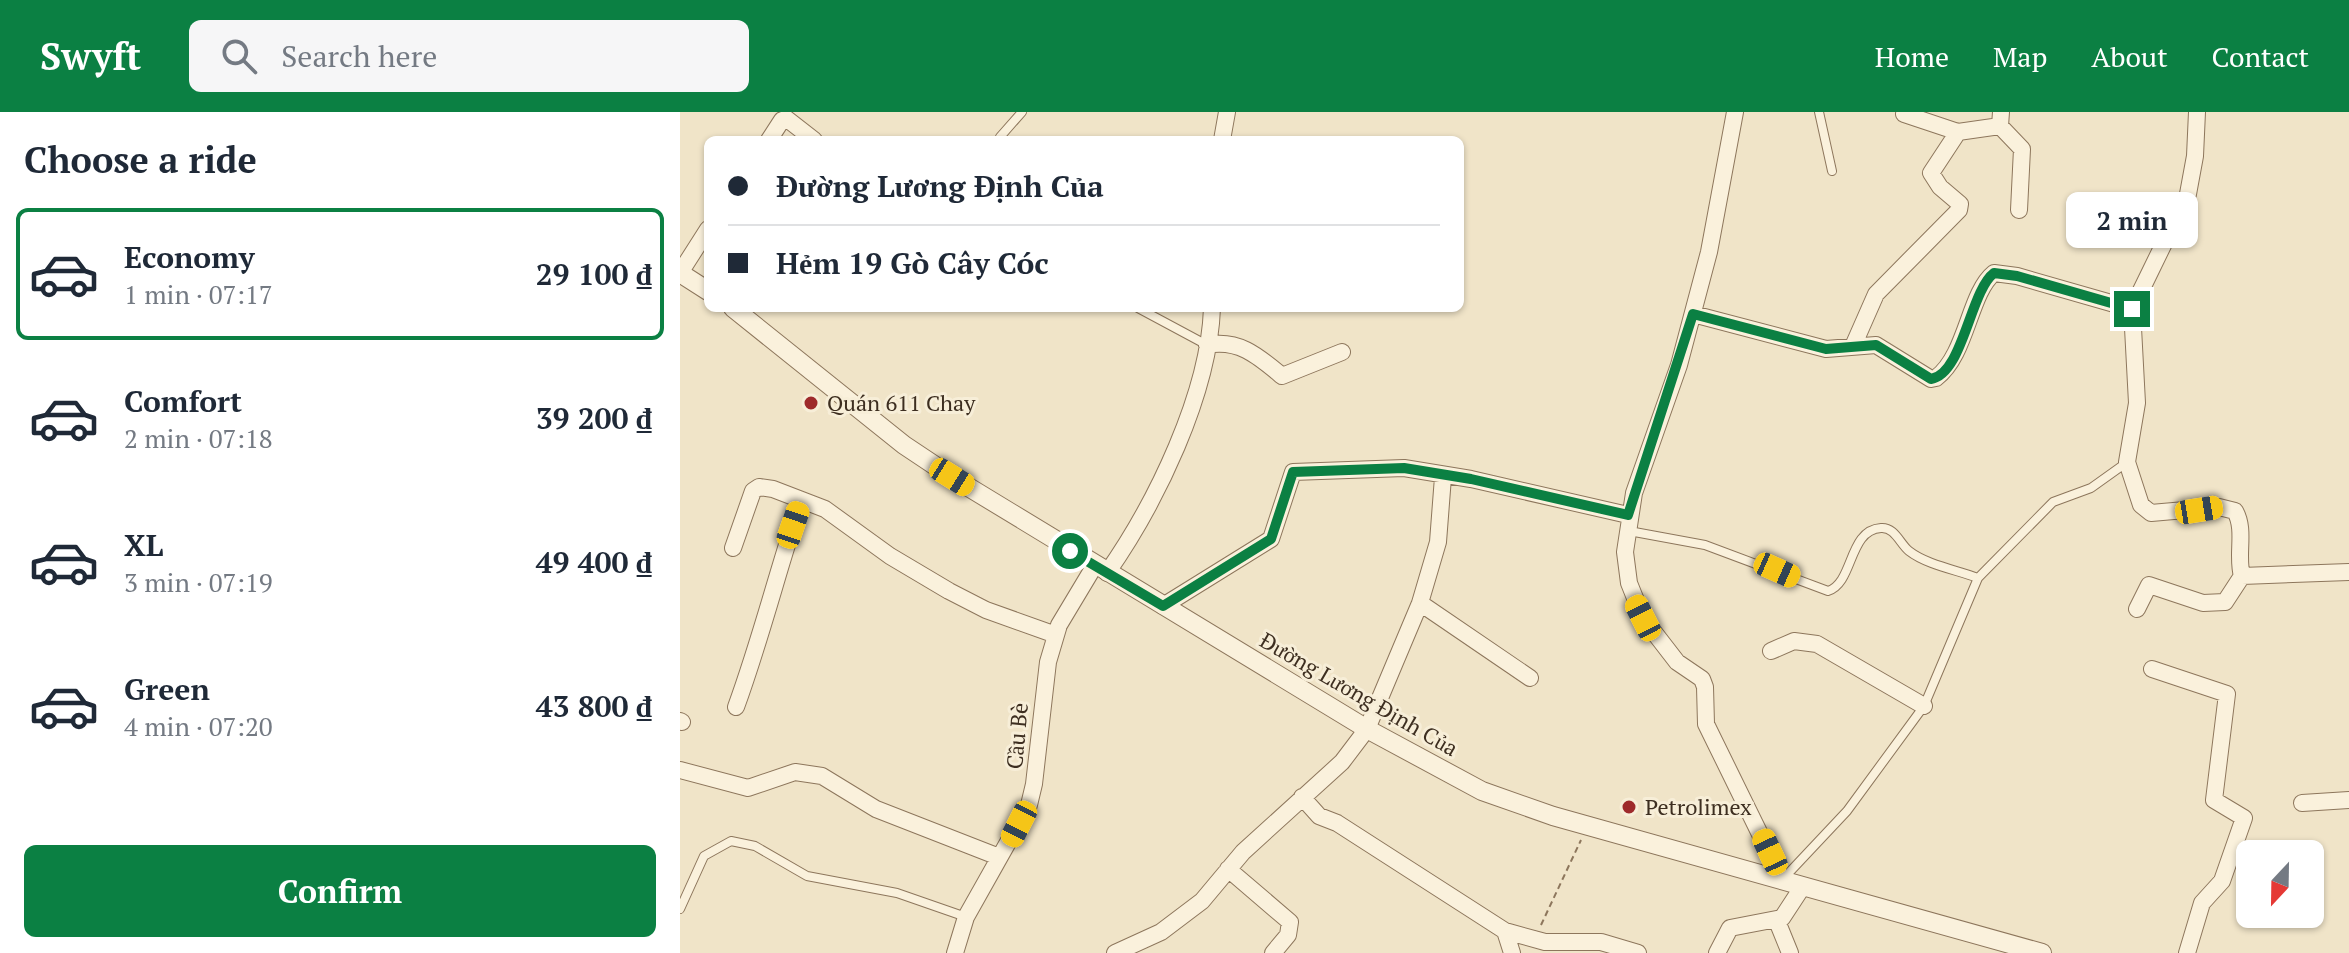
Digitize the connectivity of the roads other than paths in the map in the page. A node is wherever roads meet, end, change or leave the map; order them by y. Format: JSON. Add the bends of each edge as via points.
{"nodes":[{"id":1,"x":1022,"y":112,"type":"edge"},
{"id":2,"x":1227,"y":112,"type":"edge"},
{"id":3,"x":1735,"y":112,"type":"edge"},
{"id":4,"x":1819,"y":112,"type":"edge"},
{"id":5,"x":2197,"y":112,"type":"edge"},
{"id":6,"x":788,"y":114,"type":"edge"},
{"id":7,"x":1904,"y":114,"type":"dead end"},
{"id":8,"x":2000,"y":119,"type":"edge"},
{"id":9,"x":1958,"y":132,"type":"junction"},
{"id":10,"x":772,"y":136,"type":"edge"},
{"id":11,"x":810,"y":136,"type":"edge"},
{"id":12,"x":1001,"y":136,"type":"edge"},
{"id":13,"x":1223,"y":136,"type":"edge"},
{"id":14,"x":1832,"y":171,"type":"dead end"},
{"id":15,"x":2019,"y":210,"type":"dead end"},
{"id":16,"x":704,"y":235,"type":"edge"},
{"id":17,"x":681,"y":269,"type":"edge"},
{"id":18,"x":704,"y":288,"type":"edge"},
{"id":19,"x":2132,"y":309,"type":"junction"},
{"id":20,"x":738,"y":312,"type":"edge"},
{"id":21,"x":1145,"y":312,"type":"edge"},
{"id":22,"x":1211,"y":312,"type":"edge"},
{"id":23,"x":1693,"y":314,"type":"junction"},
{"id":24,"x":1854,"y":344,"type":"junction"},
{"id":25,"x":1207,"y":345,"type":"junction"},
{"id":26,"x":1342,"y":352,"type":"dead end"},
{"id":27,"x":2127,"y":462,"type":"junction"},
{"id":28,"x":1443,"y":477,"type":"junction"},
{"id":29,"x":801,"y":501,"type":"junction"},
{"id":30,"x":1628,"y":523,"type":"junction"},
{"id":31,"x":733,"y":548,"type":"dead end"},
{"id":32,"x":1101,"y":569,"type":"junction"},
{"id":33,"x":2349,"y":572,"type":"edge"},
{"id":34,"x":2242,"y":576,"type":"junction"},
{"id":35,"x":1978,"y":578,"type":"junction"},
{"id":36,"x":1420,"y":603,"type":"junction"},
{"id":37,"x":1163,"y":606,"type":"junction"},
{"id":38,"x":2137,"y":609,"type":"dead end"},
{"id":39,"x":1056,"y":635,"type":"junction"},
{"id":40,"x":1771,"y":651,"type":"dead end"},
{"id":41,"x":2152,"y":669,"type":"dead end"},
{"id":42,"x":1530,"y":678,"type":"dead end"},
{"id":43,"x":1924,"y":706,"type":"junction"},
{"id":44,"x":736,"y":707,"type":"dead end"},
{"id":45,"x":1367,"y":729,"type":"junction"},
{"id":46,"x":680,"y":770,"type":"edge"},
{"id":47,"x":1302,"y":797,"type":"junction"},
{"id":48,"x":2349,"y":800,"type":"edge"},
{"id":49,"x":2302,"y":803,"type":"dead end"},
{"id":50,"x":999,"y":857,"type":"junction"},
{"id":51,"x":1228,"y":869,"type":"junction"},
{"id":52,"x":1782,"y":879,"type":"junction"},
{"id":53,"x":1803,"y":886,"type":"junction"},
{"id":54,"x":680,"y":909,"type":"edge"},
{"id":55,"x":966,"y":917,"type":"junction"},
{"id":56,"x":1777,"y":921,"type":"junction"},
{"id":57,"x":1505,"y":931,"type":"junction"},
{"id":58,"x":955,"y":953,"type":"edge"},
{"id":59,"x":1115,"y":953,"type":"edge"},
{"id":60,"x":1273,"y":953,"type":"edge"},
{"id":61,"x":1512,"y":953,"type":"edge"},
{"id":62,"x":1638,"y":953,"type":"edge"},
{"id":63,"x":1717,"y":953,"type":"edge"},
{"id":64,"x":1790,"y":953,"type":"edge"},
{"id":65,"x":2042,"y":953,"type":"edge"},
{"id":66,"x":2187,"y":953,"type":"edge"}],
"edges":[{"from":1,"to":12,"type":"lane"},
{"from":2,"to":13,"type":"street"},
{"from":3,"to":23,"type":"street"},
{"from":4,"to":14,"type":"lane"},
{"from":5,"to":19,"type":"street","via":[[2188,194]]},
{"from":6,"to":10,"type":"street"},
{"from":6,"to":11,"type":"street"},
{"from":7,"to":9,"type":"street"},
{"from":8,"to":9,"type":"street"},
{"from":8,"to":15,"type":"street","via":[[2022,149]]},
{"from":9,"to":24,"type":"street","via":[[1931,173],[1960,204],[1959,210],[1876,294]]},
{"from":16,"to":17,"type":"street"},
{"from":17,"to":18,"type":"street"},
{"from":19,"to":24,"type":"street","via":[[1999,272],[1990,276],[1955,353],[1936,378],[1922,376],[1876,345]]},
{"from":19,"to":27,"type":"street","via":[[2137,403]]},
{"from":20,"to":32,"type":"street","name":"Đường Lương Định Của","via":[[904,445]]},
{"from":21,"to":25,"type":"lane"},
{"from":22,"to":25,"type":"street","name":"Cầu Bè"},
{"from":23,"to":24,"type":"street","via":[[1826,349]]},
{"from":23,"to":30,"type":"street"},
{"from":25,"to":26,"type":"street","via":[[1240,346],[1282,376]]},
{"from":25,"to":32,"type":"street","name":"Cầu Bè","via":[[1159,487]]},
{"from":27,"to":34,"type":"street","via":[[2145,512],[2219,507],[2235,511]]},
{"from":27,"to":35,"type":"lane","via":[[2091,488],[2053,502]]},
{"from":28,"to":30,"type":"street","via":[[1471,479]]},
{"from":28,"to":36,"type":"street","via":[[1438,542]]},
{"from":28,"to":37,"type":"street","via":[[1404,468],[1293,472],[1271,539]]},
{"from":29,"to":31,"type":"street","via":[[759,487],[753,491]]},
{"from":29,"to":39,"type":"street","via":[[825,509],[949,591]]},
{"from":29,"to":44,"type":"street"},
{"from":30,"to":35,"type":"lane","via":[[1828,591],[1841,581],[1856,548],[1881,528],[1908,551]]},
{"from":30,"to":52,"type":"street","via":[[1627,566],[1634,600],[1664,648],[1702,679],[1709,731]]},
{"from":32,"to":37,"type":"street","name":"Đường Lương Định Của"},
{"from":32,"to":39,"type":"street","name":"Cầu Bè"},
{"from":33,"to":34,"type":"street"},
{"from":34,"to":38,"type":"street","via":[[2225,602],[2203,603],[2149,585]]},
{"from":35,"to":43,"type":"lane"},
{"from":36,"to":42,"type":"street"},
{"from":36,"to":45,"type":"street"},
{"from":37,"to":45,"type":"street","name":"Đường Lương Định Của"},
{"from":39,"to":50,"type":"street","name":"Cầu Bè","via":[[1029,805]]},
{"from":40,"to":43,"type":"street","via":[[1794,641],[1817,644]]},
{"from":41,"to":66,"type":"street","via":[[2227,694],[2214,800],[2244,818],[2222,881],[2202,903]]},
{"from":43,"to":52,"type":"lane","via":[[1847,811]]},
{"from":45,"to":47,"type":"street","via":[[1342,762]]},
{"from":45,"to":52,"type":"street","name":"Đường Lương Định Của","via":[[1482,791]]},
{"from":46,"to":50,"type":"street","via":[[748,788],[795,772],[822,776],[876,809]]},
{"from":47,"to":51,"type":"street"},
{"from":47,"to":57,"type":"street","via":[[1319,816]]},
{"from":48,"to":49,"type":"street"},
{"from":50,"to":55,"type":"street","name":"Cầu Bè"},
{"from":51,"to":59,"type":"street","via":[[1183,917]]},
{"from":51,"to":60,"type":"street","via":[[1290,922],[1288,935]]},
{"from":52,"to":53,"type":"street","name":"Đường Lương Định Của"},
{"from":53,"to":56,"type":"street"},
{"from":53,"to":65,"type":"street","name":"Đường Lương Định Của"},
{"from":54,"to":55,"type":"lane","via":[[704,856],[731,841],[755,846],[807,876],[897,893]]},
{"from":55,"to":58,"type":"street","name":"Cầu Bè"},
{"from":56,"to":63,"type":"street","via":[[1730,928]]},
{"from":56,"to":64,"type":"street"},
{"from":57,"to":61,"type":"street"},
{"from":57,"to":62,"type":"street","via":[[1533,940],[1588,940]]}]}
